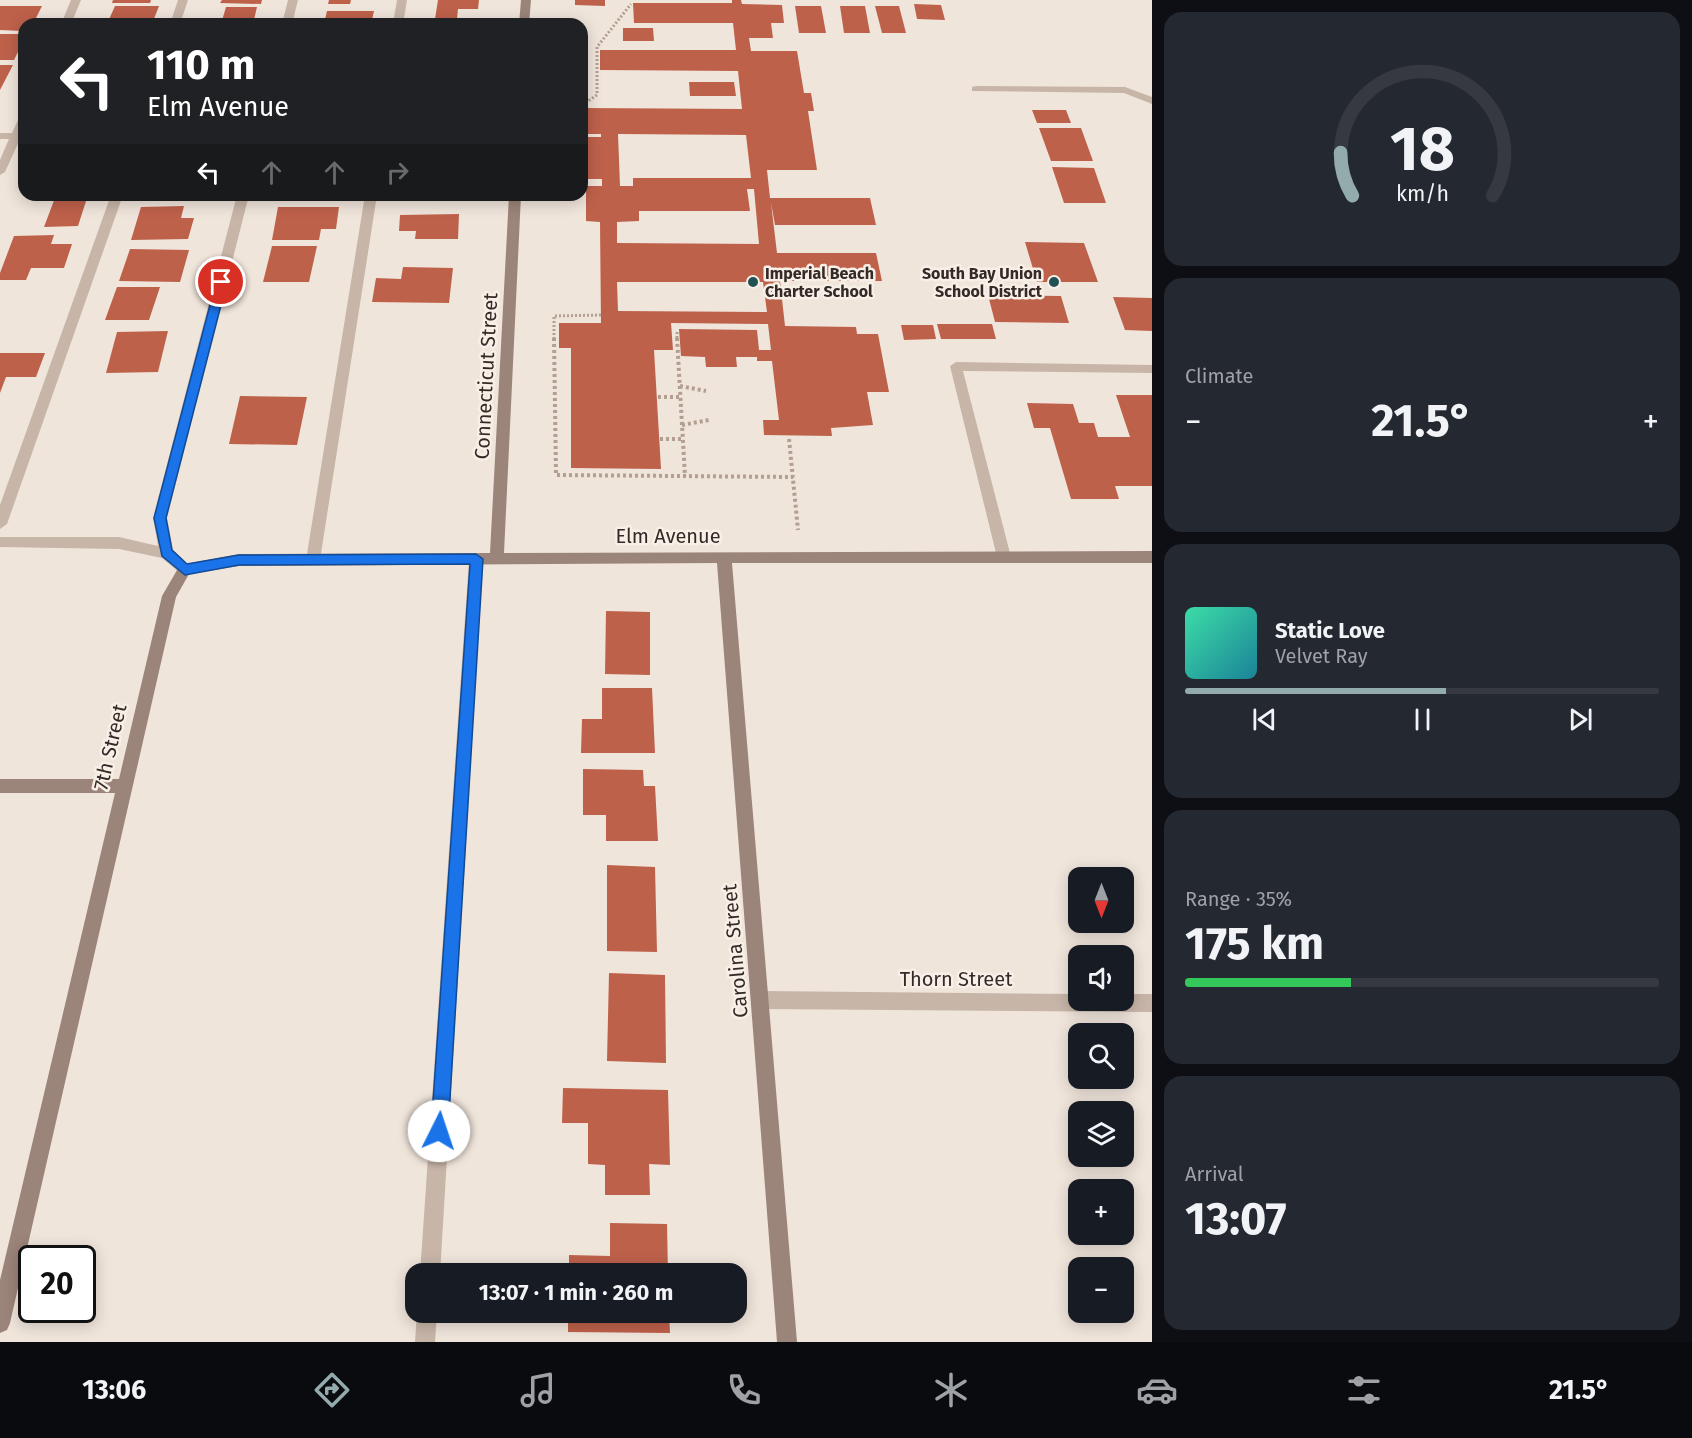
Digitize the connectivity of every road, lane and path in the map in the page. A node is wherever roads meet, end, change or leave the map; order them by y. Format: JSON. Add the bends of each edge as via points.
{"nodes":[{"id":1,"x":76,"y":0,"type":"edge"},
{"id":2,"x":183,"y":0,"type":"edge"},
{"id":3,"x":293,"y":0,"type":"edge"},
{"id":4,"x":402,"y":0,"type":"edge"},
{"id":5,"x":525,"y":0,"type":"edge"},
{"id":6,"x":631,"y":4,"type":"dead end"},
{"id":7,"x":68,"y":18,"type":"edge"},
{"id":8,"x":177,"y":18,"type":"edge"},
{"id":9,"x":288,"y":18,"type":"edge"},
{"id":10,"x":399,"y":18,"type":"edge"},
{"id":11,"x":524,"y":18,"type":"edge"},
{"id":12,"x":976,"y":89,"type":"dead end"},
{"id":13,"x":588,"y":101,"type":"edge"},
{"id":14,"x":1152,"y":101,"type":"edge"},
{"id":15,"x":0,"y":136,"type":"edge"},
{"id":16,"x":18,"y":136,"type":"edge"},
{"id":17,"x":18,"y":140,"type":"edge"},
{"id":18,"x":0,"y":172,"type":"edge"},
{"id":19,"x":115,"y":201,"type":"edge"},
{"id":20,"x":241,"y":201,"type":"edge"},
{"id":21,"x":370,"y":201,"type":"edge"},
{"id":22,"x":515,"y":201,"type":"edge"},
{"id":23,"x":602,"y":315,"type":"dead end"},
{"id":24,"x":677,"y":332,"type":"dead end"},
{"id":25,"x":1152,"y":369,"type":"edge"},
{"id":26,"x":680,"y":386,"type":"junction"},
{"id":27,"x":705,"y":391,"type":"dead end"},
{"id":28,"x":658,"y":397,"type":"dead end"},
{"id":29,"x":681,"y":397,"type":"junction"},
{"id":30,"x":709,"y":420,"type":"dead end"},
{"id":31,"x":682,"y":425,"type":"junction"},
{"id":32,"x":660,"y":439,"type":"dead end"},
{"id":33,"x":683,"y":439,"type":"junction"},
{"id":34,"x":789,"y":439,"type":"dead end"},
{"id":35,"x":686,"y":476,"type":"junction"},
{"id":36,"x":793,"y":477,"type":"junction"},
{"id":37,"x":0,"y":524,"type":"edge"},
{"id":38,"x":798,"y":530,"type":"dead end"},
{"id":39,"x":0,"y":542,"type":"edge"},
{"id":40,"x":166,"y":553,"type":"junction"},
{"id":41,"x":723,"y":556,"type":"junction"},
{"id":42,"x":1004,"y":557,"type":"junction"},
{"id":43,"x":1152,"y":557,"type":"edge"},
{"id":44,"x":496,"y":558,"type":"junction"},
{"id":45,"x":476,"y":559,"type":"junction"},
{"id":46,"x":313,"y":560,"type":"junction"},
{"id":47,"x":185,"y":569,"type":"junction"},
{"id":48,"x":0,"y":786,"type":"edge"},
{"id":49,"x":124,"y":786,"type":"junction"},
{"id":50,"x":760,"y":1000,"type":"junction"},
{"id":51,"x":1152,"y":1003,"type":"edge"},
{"id":52,"x":431,"y":1263,"type":"edge"},
{"id":53,"x":0,"y":1323,"type":"edge"},
{"id":54,"x":426,"y":1323,"type":"edge"},
{"id":55,"x":425,"y":1342,"type":"edge"},
{"id":56,"x":787,"y":1342,"type":"edge"}],
"edges":[{"from":1,"to":7,"type":"street"},
{"from":2,"to":8,"type":"street"},
{"from":3,"to":9,"type":"street"},
{"from":4,"to":10,"type":"street"},
{"from":5,"to":11,"type":"street"},
{"from":6,"to":13,"type":"path","via":[[597,47],[597,95]]},
{"from":12,"to":14,"type":"street","via":[[1125,90]]},
{"from":15,"to":16,"type":"street"},
{"from":17,"to":18,"type":"street"},
{"from":19,"to":37,"type":"street"},
{"from":20,"to":40,"type":"street","via":[[160,518]]},
{"from":21,"to":46,"type":"street"},
{"from":22,"to":44,"type":"street","name":"Connecticut Street"},
{"from":23,"to":35,"type":"path","via":[[554,316],[556,475]]},
{"from":24,"to":26,"type":"path"},
{"from":25,"to":42,"type":"street","via":[[956,366]]},
{"from":26,"to":27,"type":"path"},
{"from":26,"to":29,"type":"path"},
{"from":28,"to":29,"type":"path"},
{"from":29,"to":31,"type":"path"},
{"from":30,"to":31,"type":"path"},
{"from":31,"to":33,"type":"path"},
{"from":32,"to":33,"type":"path"},
{"from":33,"to":35,"type":"path"},
{"from":34,"to":36,"type":"path"},
{"from":35,"to":36,"type":"path"},
{"from":36,"to":38,"type":"path"},
{"from":39,"to":40,"type":"street","via":[[119,543]]},
{"from":40,"to":47,"type":"street"},
{"from":41,"to":42,"type":"street","name":"Elm Avenue"},
{"from":41,"to":44,"type":"street","name":"Elm Avenue"},
{"from":41,"to":50,"type":"street","name":"Carolina Street"},
{"from":42,"to":43,"type":"street","name":"Elm Avenue"},
{"from":44,"to":45,"type":"street","name":"Elm Avenue"},
{"from":45,"to":46,"type":"street","name":"Elm Avenue"},
{"from":45,"to":52,"type":"street"},
{"from":46,"to":47,"type":"street","name":"Elm Avenue","via":[[239,560]]},
{"from":47,"to":49,"type":"street","name":"7th Street","via":[[169,596]]},
{"from":48,"to":49,"type":"street"},
{"from":49,"to":53,"type":"street","name":"7th Street"},
{"from":50,"to":51,"type":"street","name":"Thorn Street"},
{"from":50,"to":56,"type":"street","name":"Carolina Street"},
{"from":54,"to":55,"type":"street"}]}
